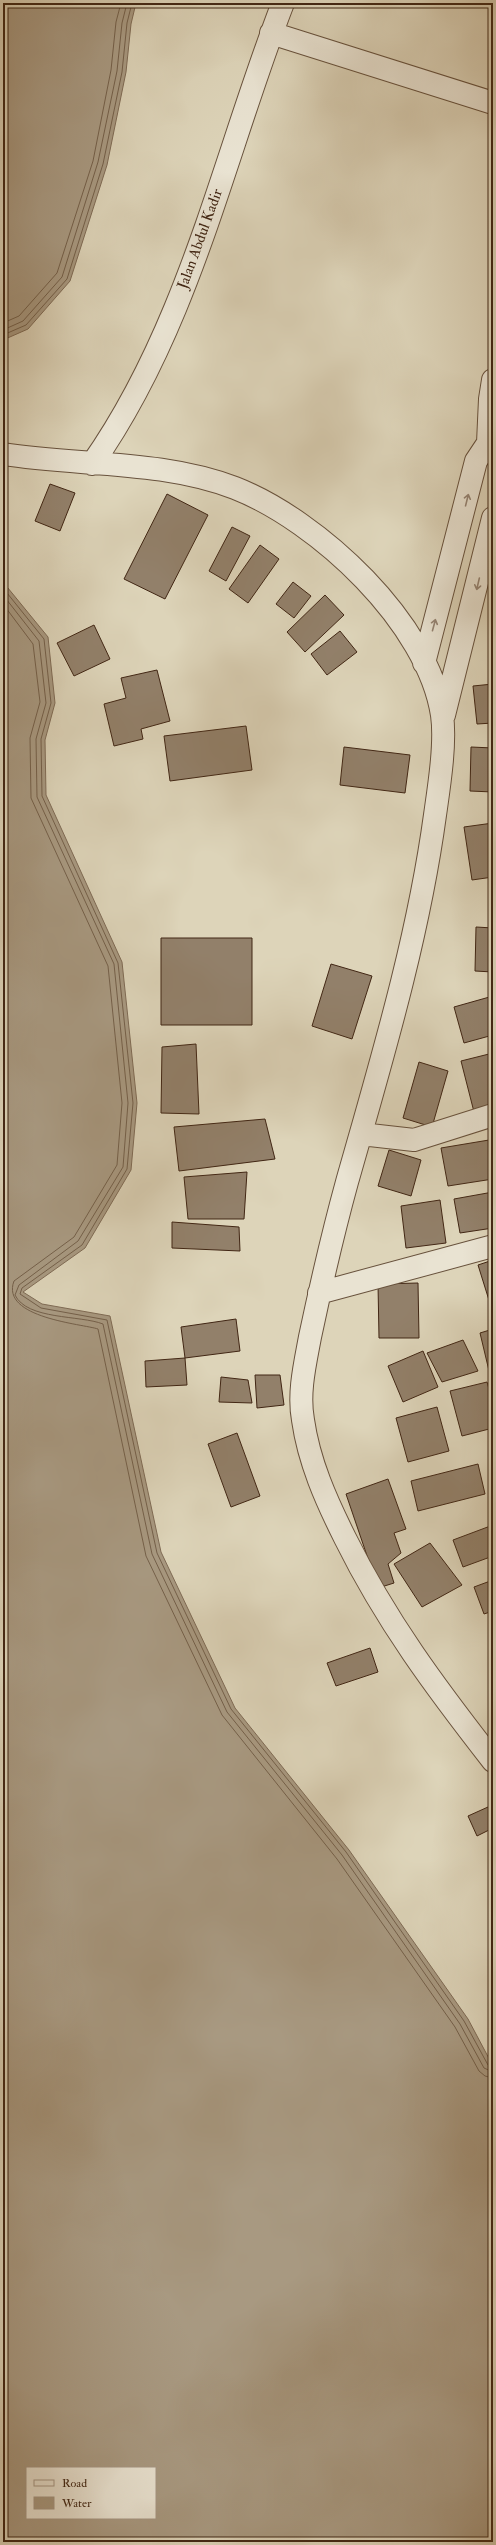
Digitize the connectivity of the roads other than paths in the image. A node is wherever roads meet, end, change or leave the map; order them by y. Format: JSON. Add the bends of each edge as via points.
{"nodes":[{"id":1,"x":283,"y":3,"type":"edge"},
{"id":2,"x":271,"y":33,"type":"junction"},
{"id":3,"x":493,"y":103,"type":"edge"},
{"id":4,"x":493,"y":380,"type":"edge"},
{"id":5,"x":3,"y":454,"type":"edge"},
{"id":6,"x":487,"y":454,"type":"edge"},
{"id":7,"x":92,"y":464,"type":"junction"},
{"id":8,"x":462,"y":520,"type":"junction"},
{"id":9,"x":492,"y":522,"type":"edge"},
{"id":10,"x":424,"y":663,"type":"junction"},
{"id":11,"x":443,"y":719,"type":"junction"},
{"id":12,"x":493,"y":1115,"type":"edge"},
{"id":13,"x":361,"y":1134,"type":"junction"},
{"id":14,"x":493,"y":1246,"type":"edge"},
{"id":15,"x":319,"y":1293,"type":"junction"},
{"id":16,"x":493,"y":1761,"type":"edge"}],
"edges":[{"from":1,"to":2,"type":"street","name":"Jalan Abdul Kadir"},
{"from":2,"to":3,"type":"street"},
{"from":2,"to":7,"type":"street","name":"Jalan Abdul Kadir","via":[[193,265],[163,338],[112,435]]},
{"from":4,"to":6,"type":"street"},
{"from":5,"to":7,"type":"street"},
{"from":8,"to":6,"type":"street","one_way":true},
{"from":7,"to":10,"type":"street","via":[[188,475],[233,487],[271,505],[311,530],[352,566],[407,632]]},
{"from":8,"to":9,"type":"street"},
{"from":10,"to":8,"type":"street","one_way":true},
{"from":9,"to":11,"type":"street","one_way":true},
{"from":10,"to":11,"type":"street","via":[[436,688]]},
{"from":11,"to":13,"type":"street","via":[[432,840],[408,956]]},
{"from":12,"to":13,"type":"street","via":[[414,1140]]},
{"from":13,"to":15,"type":"street"},
{"from":14,"to":15,"type":"street"},
{"from":15,"to":16,"type":"street","via":[[304,1372],[302,1416],[314,1472],[368,1584],[393,1626],[440,1693]]}]}
